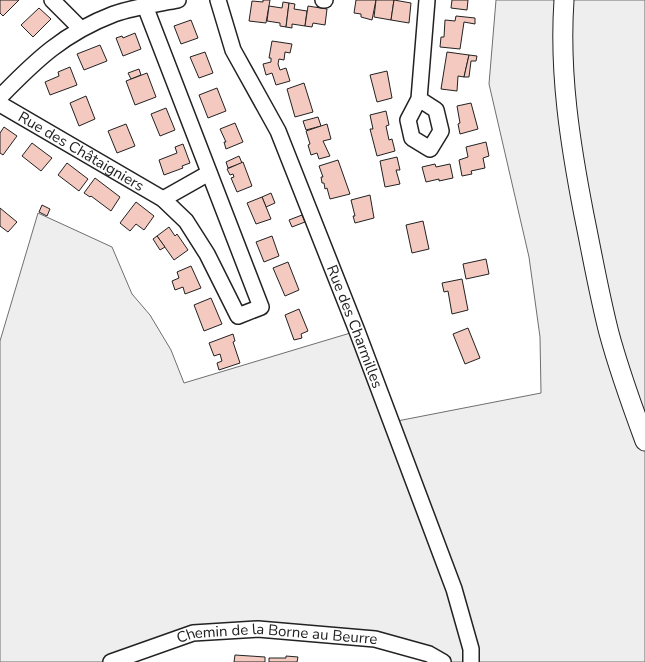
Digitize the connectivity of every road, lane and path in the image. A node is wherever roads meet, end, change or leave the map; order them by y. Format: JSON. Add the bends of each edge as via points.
{"nodes":[{"id":1,"x":52,"y":0,"type":"edge"},
{"id":2,"x":178,"y":0,"type":"edge"},
{"id":3,"x":218,"y":0,"type":"edge"},
{"id":4,"x":427,"y":0,"type":"edge"},
{"id":5,"x":564,"y":0,"type":"edge"},
{"id":6,"x":145,"y":6,"type":"junction"},
{"id":7,"x":81,"y":29,"type":"junction"},
{"id":8,"x":0,"y":97,"type":"edge"},
{"id":9,"x":419,"y":99,"type":"dead end"},
{"id":10,"x":0,"y":104,"type":"edge"},
{"id":11,"x":208,"y":173,"type":"junction"},
{"id":12,"x":163,"y":199,"type":"junction"},
{"id":13,"x":645,"y":441,"type":"edge"},
{"id":14,"x":111,"y":662,"type":"edge"},
{"id":15,"x":443,"y":662,"type":"edge"},
{"id":16,"x":471,"y":662,"type":"edge"}],
"edges":[{"from":1,"to":7,"type":"street"},
{"from":2,"to":6,"type":"street"},
{"from":3,"to":16,"type":"street","name":"Rue des Charmilles","via":[[233,50],[278,131],[366,356],[454,589],[471,649]]},
{"from":4,"to":9,"type":"street"},
{"from":5,"to":13,"type":"main road","via":[[563,76],[576,176],[609,334]]},
{"from":6,"to":7,"type":"street","via":[[115,14]]},
{"from":6,"to":11,"type":"street","name":"Rue des Châtaigniers"},
{"from":7,"to":8,"type":"street","via":[[38,58]]},
{"from":10,"to":12,"type":"street","name":"Rue des Châtaigniers"},
{"from":11,"to":12,"type":"street"},
{"from":11,"to":12,"type":"street","name":"Rue des Châtaigniers","via":[[261,307],[238,316],[186,221]]},
{"from":14,"to":15,"type":"street","name":"Chemin de la Borne au Beurre","via":[[193,633],[258,629],[375,639],[429,654]]}]}
